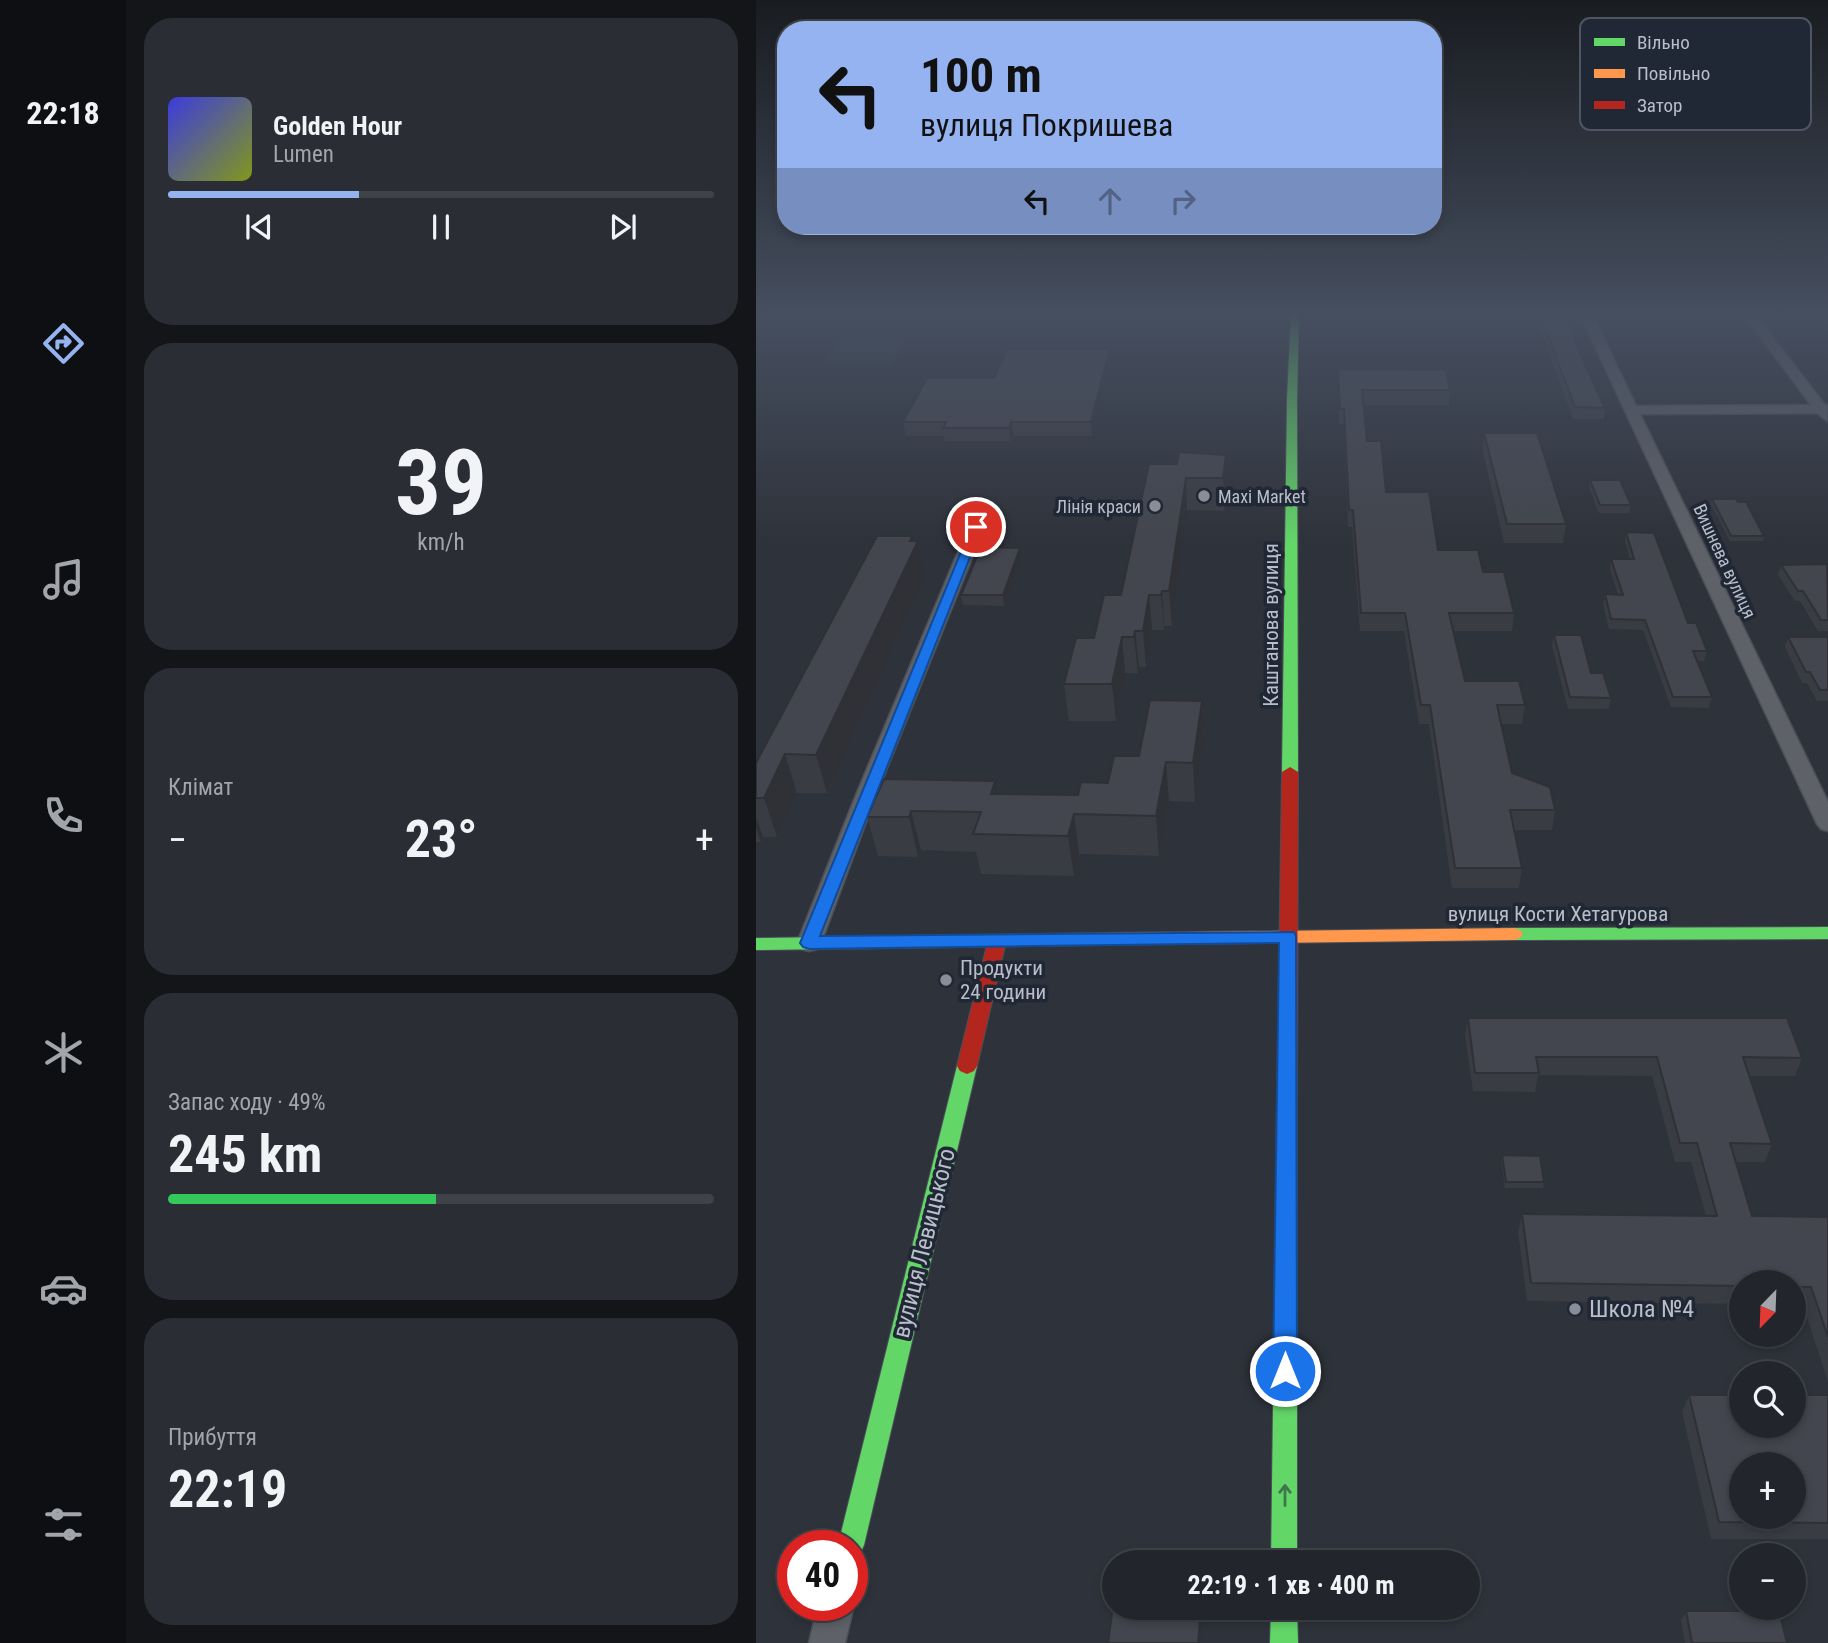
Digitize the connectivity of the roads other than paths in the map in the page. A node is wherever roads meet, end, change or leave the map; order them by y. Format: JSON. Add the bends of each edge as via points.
{"nodes":[{"id":1,"x":1292,"y":391,"type":"edge"},
{"id":2,"x":1623,"y":391,"type":"edge"},
{"id":3,"x":1809,"y":391,"type":"edge"},
{"id":4,"x":1632,"y":410,"type":"junction"},
{"id":5,"x":1826,"y":412,"type":"edge"},
{"id":6,"x":976,"y":527,"type":"dead end"},
{"id":7,"x":1828,"y":824,"type":"edge"},
{"id":8,"x":1828,"y":933,"type":"edge"},
{"id":9,"x":1288,"y":936,"type":"junction"},
{"id":10,"x":997,"y":941,"type":"junction"},
{"id":11,"x":809,"y":943,"type":"junction"},
{"id":12,"x":756,"y":944,"type":"edge"},
{"id":13,"x":855,"y":1530,"type":"edge"},
{"id":14,"x":1284,"y":1550,"type":"edge"},
{"id":15,"x":1284,"y":1620,"type":"edge"},
{"id":16,"x":832,"y":1621,"type":"edge"},
{"id":17,"x":827,"y":1643,"type":"edge"},
{"id":18,"x":1284,"y":1643,"type":"edge"}],
"edges":[{"from":1,"to":9,"type":"street","name":"Каштанова вулиця"},
{"from":2,"to":4,"type":"street","name":"Вишнева вулиця"},
{"from":3,"to":5,"type":"street"},
{"from":4,"to":5,"type":"street"},
{"from":4,"to":7,"type":"street","name":"Вишнева вулиця"},
{"from":6,"to":11,"type":"street"},
{"from":8,"to":9,"type":"street","name":"вулиця Кости Хетагурова"},
{"from":9,"to":10,"type":"street","name":"вулиця Кости Хетагурова"},
{"from":14,"to":9,"type":"street","name":"Каштанова вулиця","one_way":true},
{"from":10,"to":11,"type":"street","name":"вулиця Кости Хетагурова"},
{"from":10,"to":13,"type":"street","name":"вулиця Левицького"},
{"from":11,"to":12,"type":"street","name":"вулиця Кости Хетагурова"},
{"from":15,"to":18,"type":"street"},
{"from":16,"to":17,"type":"street"}]}
